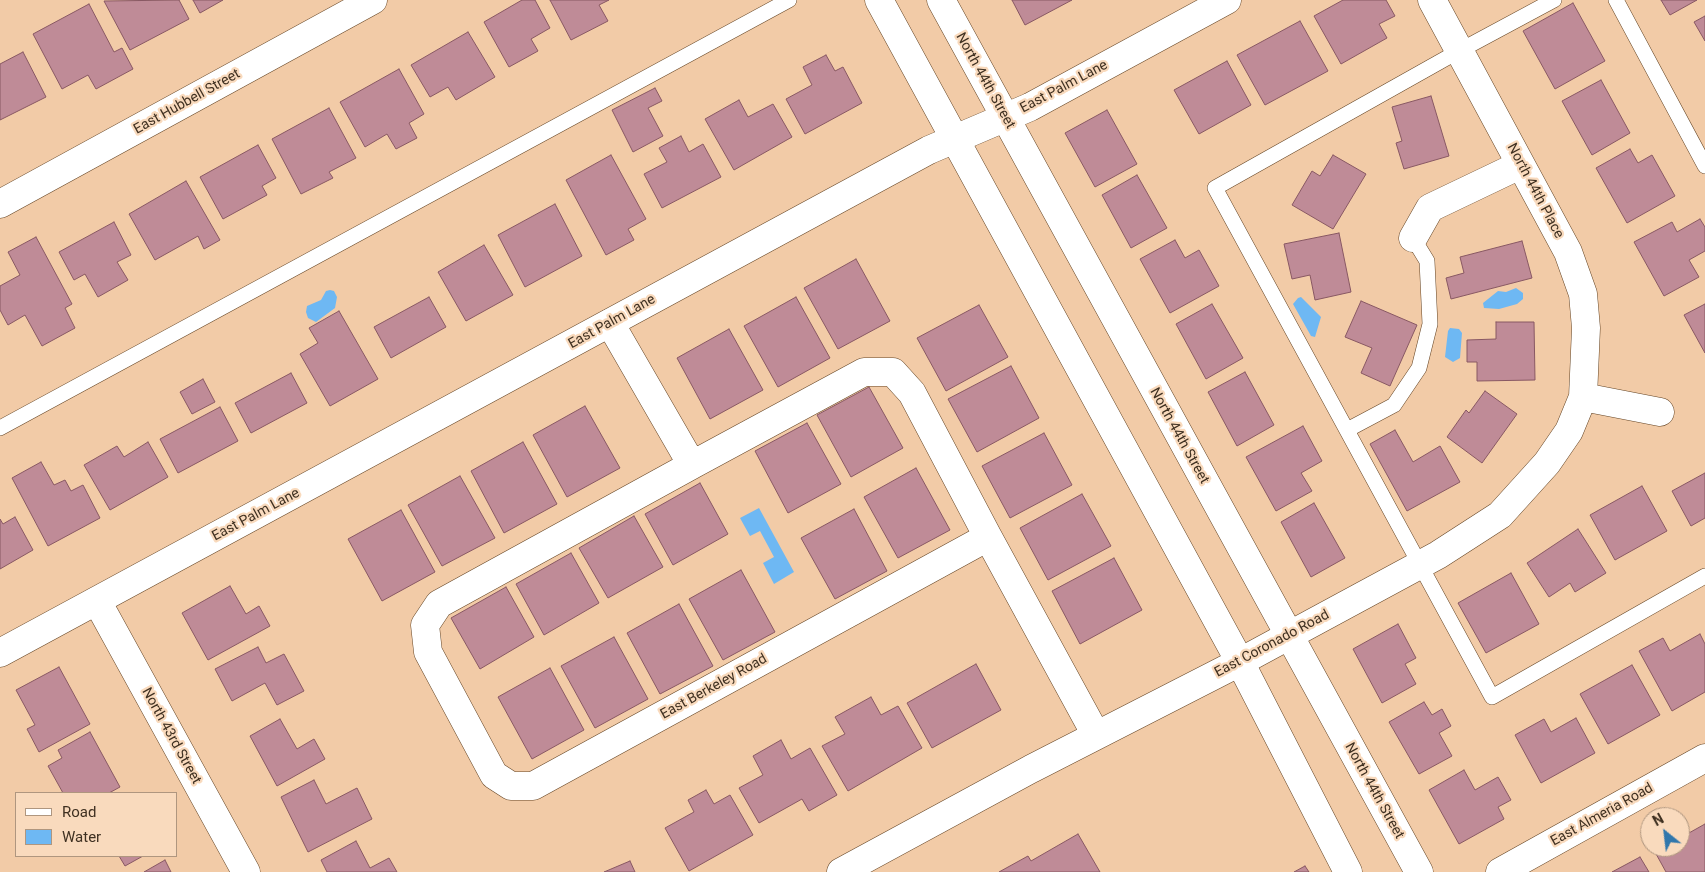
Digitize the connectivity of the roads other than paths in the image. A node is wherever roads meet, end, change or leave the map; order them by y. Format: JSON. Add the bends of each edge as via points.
{"nodes":[{"id":1,"x":373,"y":0,"type":"edge"},
{"id":2,"x":789,"y":0,"type":"edge"},
{"id":3,"x":879,"y":0,"type":"edge"},
{"id":4,"x":941,"y":0,"type":"edge"},
{"id":5,"x":1227,"y":0,"type":"edge"},
{"id":6,"x":1432,"y":0,"type":"edge"},
{"id":7,"x":1554,"y":0,"type":"edge"},
{"id":8,"x":1616,"y":0,"type":"edge"},
{"id":9,"x":1459,"y":51,"type":"junction"},
{"id":10,"x":1005,"y":117,"type":"junction"},
{"id":11,"x":956,"y":138,"type":"junction"},
{"id":12,"x":1520,"y":165,"type":"junction"},
{"id":13,"x":1705,"y":166,"type":"edge"},
{"id":14,"x":0,"y":204,"type":"edge"},
{"id":15,"x":1412,"y":238,"type":"joint"},
{"id":16,"x":610,"y":323,"type":"junction"},
{"id":17,"x":1583,"y":397,"type":"junction"},
{"id":18,"x":1660,"y":412,"type":"dead end"},
{"id":19,"x":0,"y":428,"type":"edge"},
{"id":20,"x":1347,"y":430,"type":"junction"},
{"id":21,"x":692,"y":466,"type":"junction"},
{"id":22,"x":988,"y":536,"type":"junction"},
{"id":23,"x":1420,"y":564,"type":"junction"},
{"id":24,"x":1705,"y":576,"type":"edge"},
{"id":25,"x":97,"y":600,"type":"junction"},
{"id":26,"x":1289,"y":636,"type":"junction"},
{"id":27,"x":0,"y":652,"type":"edge"},
{"id":28,"x":1240,"y":662,"type":"junction"},
{"id":29,"x":1096,"y":735,"type":"junction"},
{"id":30,"x":1705,"y":758,"type":"edge"},
{"id":31,"x":246,"y":872,"type":"edge"},
{"id":32,"x":841,"y":872,"type":"edge"},
{"id":33,"x":1348,"y":872,"type":"edge"},
{"id":34,"x":1419,"y":872,"type":"edge"},
{"id":35,"x":1500,"y":872,"type":"edge"}],
"edges":[{"from":1,"to":14,"type":"street","name":"East Hubbell Street"},
{"from":2,"to":19,"type":"lane"},
{"from":3,"to":11,"type":"street"},
{"from":4,"to":10,"type":"street","name":"North 44th Street"},
{"from":5,"to":10,"type":"street","name":"East Palm Lane"},
{"from":6,"to":9,"type":"street","name":"North 44th Place"},
{"from":7,"to":9,"type":"lane"},
{"from":8,"to":13,"type":"lane"},
{"from":9,"to":12,"type":"street","name":"North 44th Place"},
{"from":9,"to":20,"type":"lane","via":[[1215,188]]},
{"from":10,"to":11,"type":"street","name":"East Palm Lane"},
{"from":10,"to":26,"type":"street","name":"North 44th Street"},
{"from":11,"to":16,"type":"street","name":"East Palm Lane"},
{"from":11,"to":28,"type":"street"},
{"from":12,"to":15,"type":"street","via":[[1430,208]]},
{"from":12,"to":17,"type":"street","name":"North 44th Place","via":[[1568,252],[1583,294],[1586,328]]},
{"from":15,"to":20,"type":"lane","via":[[1427,262],[1430,324],[1419,368],[1394,404]]},
{"from":16,"to":21,"type":"street"},
{"from":16,"to":25,"type":"street","name":"East Palm Lane"},
{"from":17,"to":18,"type":"street"},
{"from":17,"to":23,"type":"street","name":"East Coronado Road","via":[[1569,431],[1547,463],[1500,515]]},
{"from":20,"to":23,"type":"lane"},
{"from":21,"to":22,"type":"street","name":"East Berkeley Road","via":[[864,372],[893,372],[912,393]]},
{"from":21,"to":22,"type":"street","name":"East Berkeley Road","via":[[439,604],[424,625],[428,652],[437,670],[494,775],[511,786],[533,786]]},
{"from":22,"to":29,"type":"street"},
{"from":23,"to":24,"type":"lane","via":[[1492,697]]},
{"from":23,"to":26,"type":"street","name":"East Coronado Road"},
{"from":25,"to":27,"type":"street","name":"East Palm Lane"},
{"from":25,"to":31,"type":"street","name":"North 43rd Street"},
{"from":26,"to":28,"type":"street","name":"East Coronado Road"},
{"from":26,"to":34,"type":"street","name":"North 44th Street"},
{"from":28,"to":29,"type":"street","name":"East Coronado Road"},
{"from":28,"to":33,"type":"street"},
{"from":29,"to":32,"type":"street","name":"East Coronado Road"},
{"from":30,"to":35,"type":"street","name":"East Almeria Road"}]}
